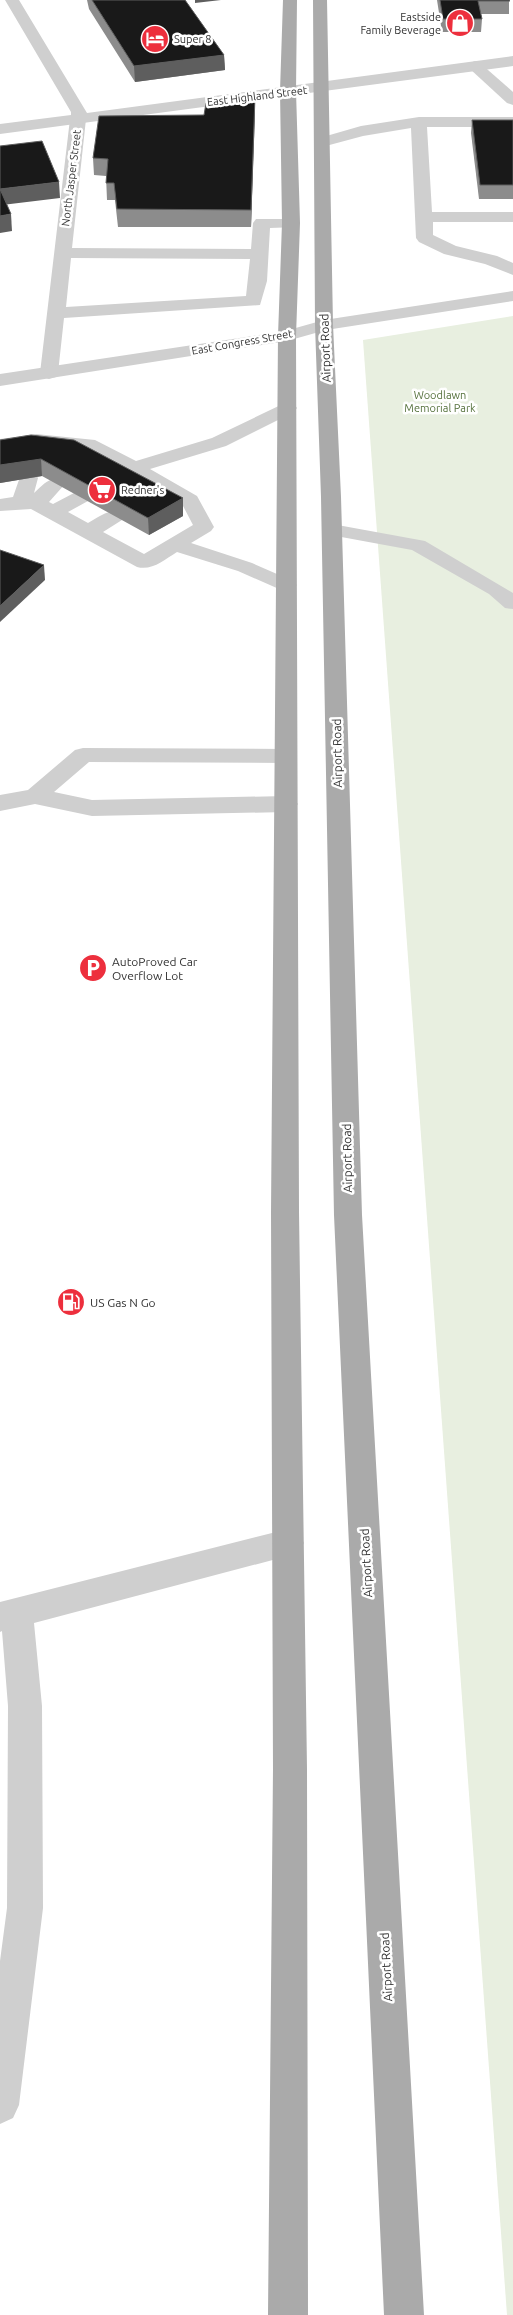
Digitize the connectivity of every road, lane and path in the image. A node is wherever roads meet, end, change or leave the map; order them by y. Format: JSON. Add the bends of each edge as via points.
{"nodes":[{"id":1,"x":12,"y":0,"type":"edge"},
{"id":2,"x":290,"y":0,"type":"edge"},
{"id":3,"x":320,"y":0,"type":"edge"},
{"id":4,"x":513,"y":61,"type":"edge"},
{"id":5,"x":475,"y":66,"type":"junction"},
{"id":6,"x":321,"y":87,"type":"junction"},
{"id":7,"x":288,"y":91,"type":"junction"},
{"id":8,"x":513,"y":100,"type":"edge"},
{"id":9,"x":78,"y":119,"type":"junction"},
{"id":10,"x":419,"y":122,"type":"junction"},
{"id":11,"x":513,"y":122,"type":"edge"},
{"id":12,"x":0,"y":129,"type":"edge"},
{"id":13,"x":322,"y":142,"type":"junction"},
{"id":14,"x":424,"y":217,"type":"junction"},
{"id":15,"x":513,"y":217,"type":"edge"},
{"id":16,"x":291,"y":223,"type":"junction"},
{"id":17,"x":63,"y":253,"type":"junction"},
{"id":18,"x":259,"y":254,"type":"junction"},
{"id":19,"x":513,"y":270,"type":"edge"},
{"id":20,"x":258,"y":281,"type":"junction"},
{"id":21,"x":288,"y":281,"type":"junction"},
{"id":22,"x":513,"y":296,"type":"edge"},
{"id":23,"x":55,"y":313,"type":"junction"},
{"id":24,"x":324,"y":325,"type":"junction"},
{"id":25,"x":287,"y":336,"type":"junction"},
{"id":26,"x":48,"y":373,"type":"junction"},
{"id":27,"x":0,"y":380,"type":"edge"},
{"id":28,"x":287,"y":408,"type":"junction"},
{"id":29,"x":0,"y":445,"type":"edge"},
{"id":30,"x":95,"y":446,"type":"junction"},
{"id":31,"x":80,"y":460,"type":"edge"},
{"id":32,"x":133,"y":468,"type":"junction"},
{"id":33,"x":28,"y":478,"type":"edge"},
{"id":34,"x":114,"y":478,"type":"edge"},
{"id":35,"x":55,"y":484,"type":"edge"},
{"id":36,"x":166,"y":486,"type":"junction"},
{"id":37,"x":80,"y":497,"type":"edge"},
{"id":38,"x":148,"y":497,"type":"edge"},
{"id":39,"x":0,"y":506,"type":"edge"},
{"id":40,"x":36,"y":506,"type":"junction"},
{"id":41,"x":115,"y":516,"type":"edge"},
{"id":42,"x":332,"y":530,"type":"junction"},
{"id":43,"x":88,"y":532,"type":"junction"},
{"id":44,"x":176,"y":544,"type":"junction"},
{"id":45,"x":286,"y":585,"type":"junction"},
{"id":46,"x":513,"y":604,"type":"edge"},
{"id":47,"x":286,"y":756,"type":"junction"},
{"id":48,"x":35,"y":796,"type":"junction"},
{"id":49,"x":0,"y":803,"type":"edge"},
{"id":50,"x":286,"y":804,"type":"junction"},
{"id":51,"x":288,"y":1543,"type":"junction"},
{"id":52,"x":8,"y":1615,"type":"edge"},
{"id":53,"x":0,"y":2105,"type":"edge"},
{"id":54,"x":288,"y":2315,"type":"edge"},
{"id":55,"x":404,"y":2315,"type":"edge"}],
"edges":[{"from":1,"to":9,"type":"street","name":"North Jasper Street","via":[[79,112]]},
{"from":2,"to":7,"type":"main road"},
{"from":3,"to":6,"type":"main road","name":"Airport Road"},
{"from":4,"to":5,"type":"street","name":"East Highland Street"},
{"from":5,"to":6,"type":"street","name":"East Highland Street"},
{"from":5,"to":8,"type":"street"},
{"from":6,"to":7,"type":"street","name":"East Highland Street"},
{"from":6,"to":13,"type":"main road","name":"Airport Road"},
{"from":7,"to":9,"type":"street","name":"East Highland Street"},
{"from":7,"to":16,"type":"main road"},
{"from":9,"to":12,"type":"street","name":"East Highland Street"},
{"from":9,"to":17,"type":"street","name":"North Jasper Street"},
{"from":10,"to":11,"type":"street"},
{"from":10,"to":13,"type":"street","via":[[361,131]]},
{"from":10,"to":14,"type":"street"},
{"from":13,"to":24,"type":"main road","name":"Airport Road"},
{"from":14,"to":15,"type":"street"},
{"from":14,"to":19,"type":"street","via":[[425,238],[450,250],[491,260]]},
{"from":16,"to":18,"type":"street","via":[[262,223]]},
{"from":16,"to":21,"type":"main road"},
{"from":17,"to":18,"type":"street"},
{"from":17,"to":23,"type":"street","name":"North Jasper Street"},
{"from":18,"to":20,"type":"street"},
{"from":20,"to":21,"type":"street"},
{"from":20,"to":23,"type":"street","via":[[254,301]]},
{"from":21,"to":25,"type":"main road"},
{"from":22,"to":24,"type":"street","name":"East Congress Street"},
{"from":23,"to":26,"type":"street","name":"North Jasper Street"},
{"from":24,"to":25,"type":"street","name":"East Congress Street"},
{"from":24,"to":42,"type":"main road","name":"Airport Road"},
{"from":25,"to":26,"type":"street","name":"East Congress Street"},
{"from":25,"to":28,"type":"main road"},
{"from":26,"to":27,"type":"street","name":"East Congress Street"},
{"from":28,"to":32,"type":"street","via":[[219,442]]},
{"from":28,"to":45,"type":"main road"},
{"from":29,"to":30,"type":"street"},
{"from":30,"to":31,"type":"street"},
{"from":30,"to":32,"type":"street"},
{"from":32,"to":34,"type":"street"},
{"from":32,"to":36,"type":"street"},
{"from":33,"to":40,"type":"street"},
{"from":35,"to":40,"type":"street"},
{"from":36,"to":38,"type":"street"},
{"from":36,"to":44,"type":"street","via":[[190,500],[204,527]]},
{"from":37,"to":40,"type":"street"},
{"from":39,"to":40,"type":"street"},
{"from":40,"to":43,"type":"street"},
{"from":41,"to":43,"type":"street"},
{"from":42,"to":46,"type":"street","via":[[418,545],[496,590]]},
{"from":42,"to":55,"type":"main road","name":"Airport Road","via":[[348,1215]]},
{"from":43,"to":44,"type":"street","via":[[144,563]]},
{"from":44,"to":45,"type":"street","via":[[245,567]]},
{"from":45,"to":47,"type":"main road"},
{"from":47,"to":48,"type":"street","via":[[83,755]]},
{"from":47,"to":50,"type":"main road"},
{"from":48,"to":49,"type":"street"},
{"from":48,"to":50,"type":"street","via":[[92,808]]},
{"from":50,"to":51,"type":"main road"},
{"from":51,"to":52,"type":"street"},
{"from":51,"to":54,"type":"main road"},
{"from":52,"to":53,"type":"street","via":[[25,1706],[25,1908]]}]}
